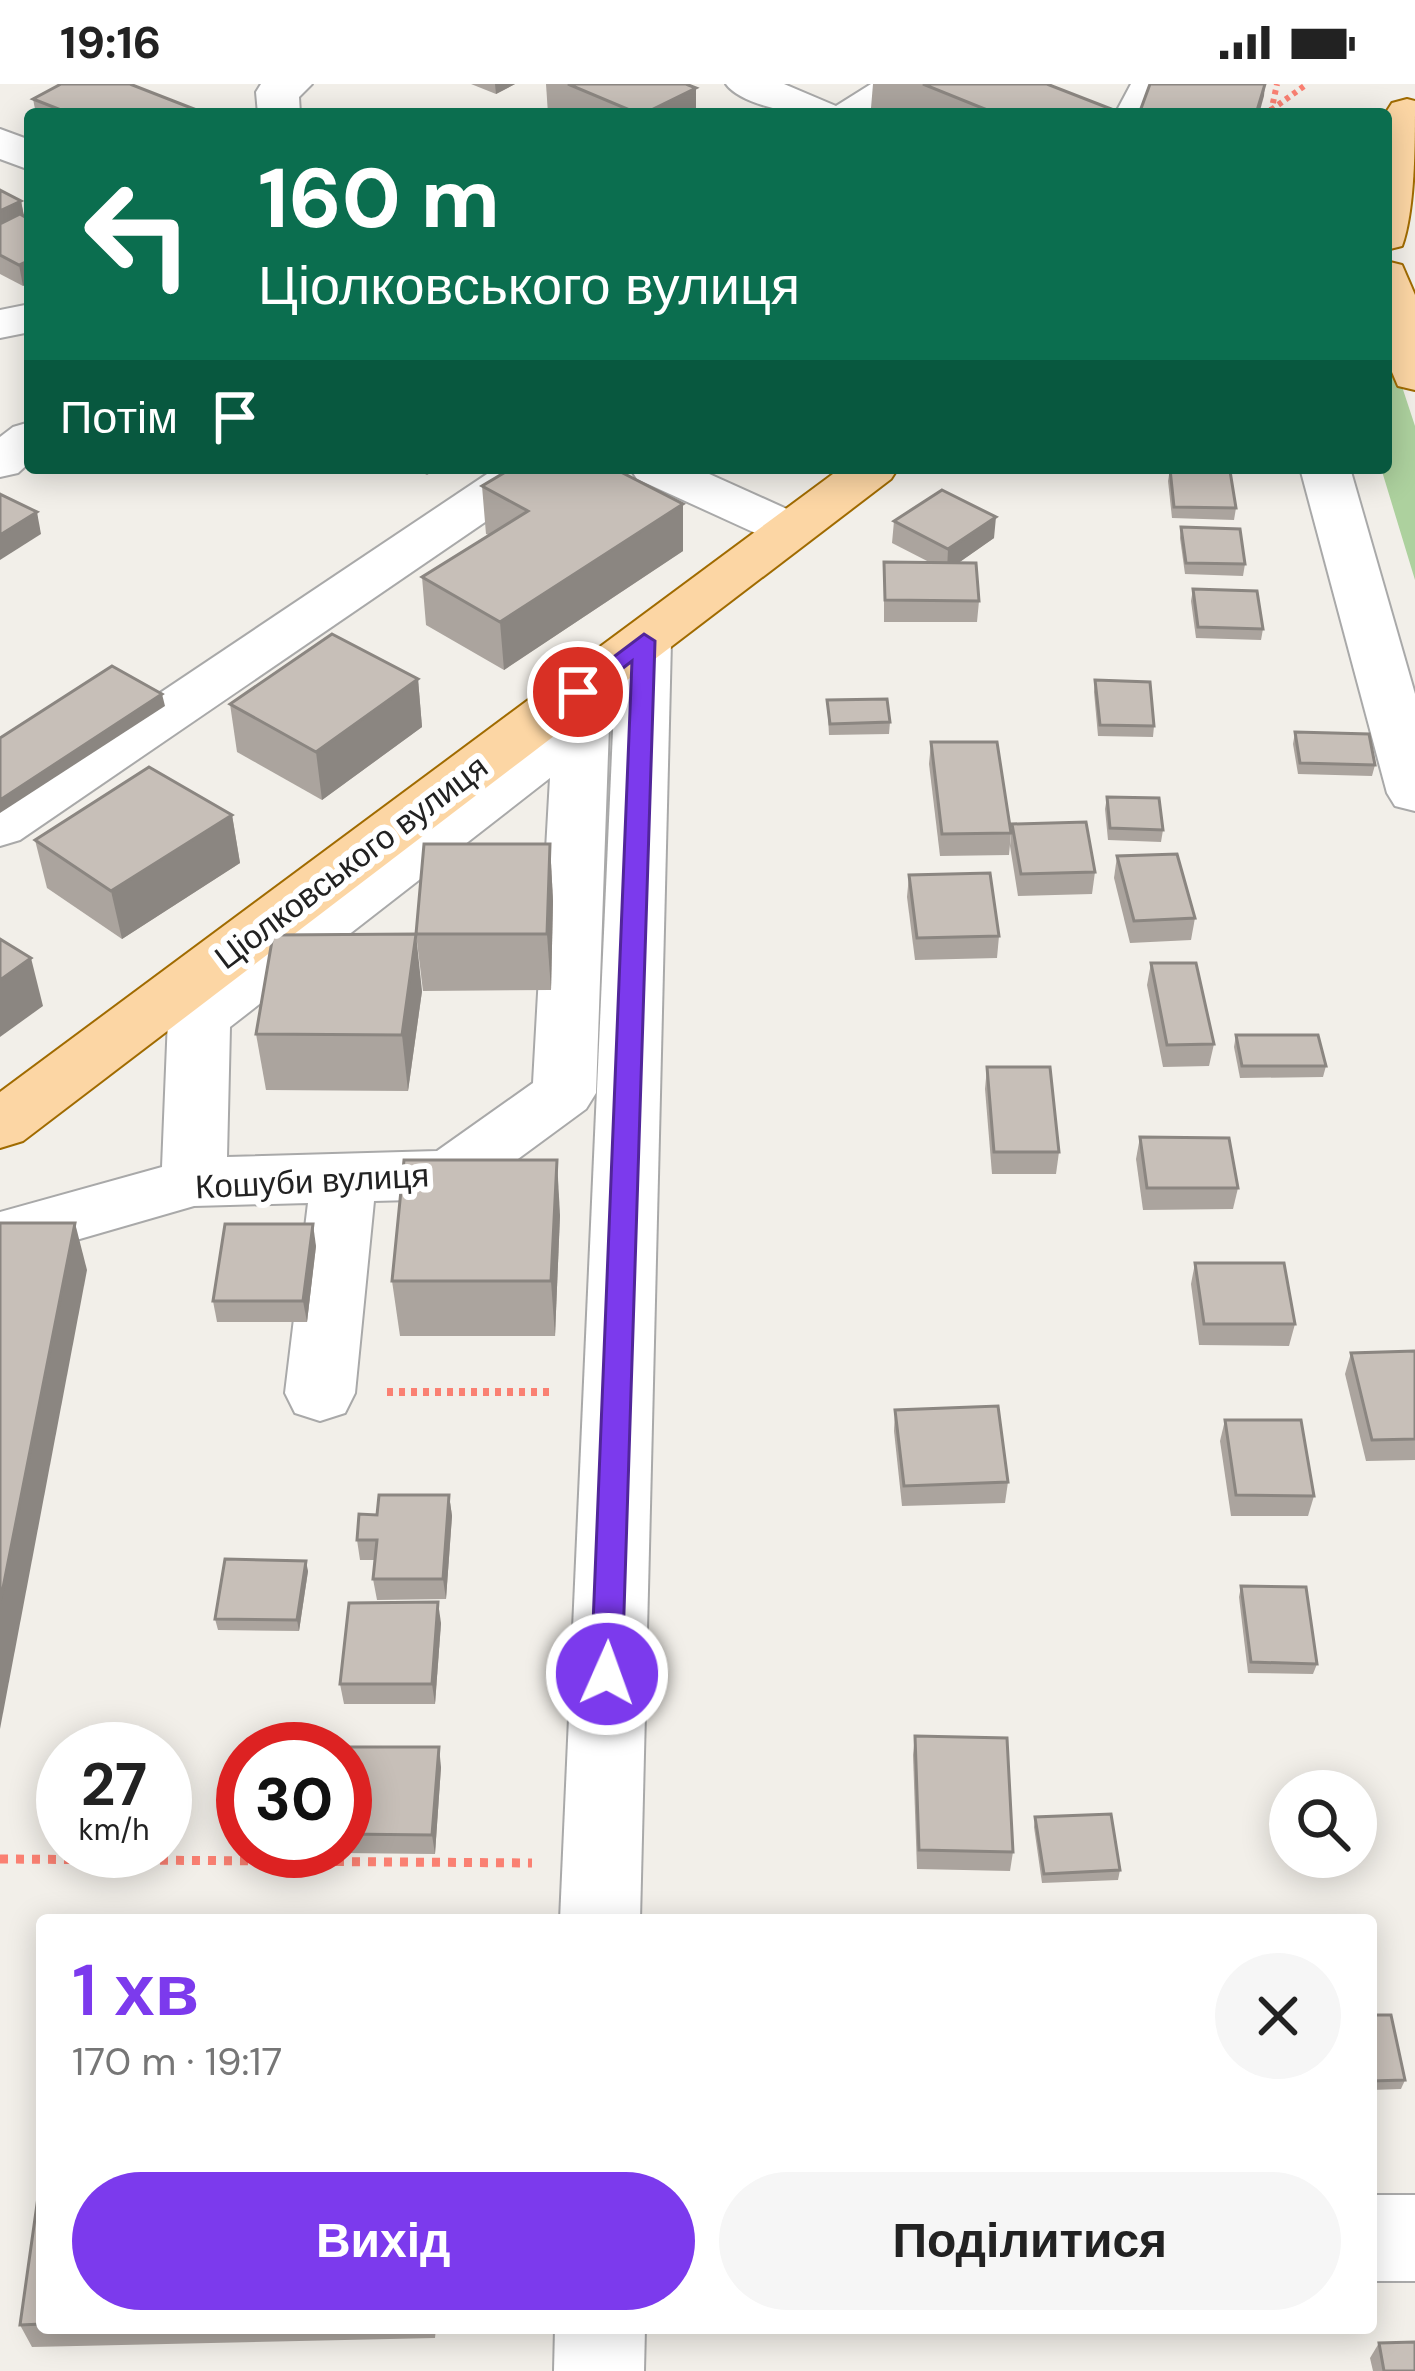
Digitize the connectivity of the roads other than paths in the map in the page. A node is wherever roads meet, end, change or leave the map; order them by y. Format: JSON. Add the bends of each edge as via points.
{"nodes":[{"id":1,"x":291,"y":84,"type":"edge"},
{"id":2,"x":747,"y":84,"type":"edge"},
{"id":3,"x":902,"y":84,"type":"edge"},
{"id":4,"x":1394,"y":105,"type":"edge"},
{"id":5,"x":278,"y":108,"type":"edge"},
{"id":6,"x":805,"y":108,"type":"edge"},
{"id":7,"x":861,"y":108,"type":"edge"},
{"id":8,"x":1392,"y":138,"type":"edge"},
{"id":9,"x":1400,"y":285,"type":"edge"},
{"id":10,"x":1415,"y":376,"type":"edge"},
{"id":11,"x":24,"y":442,"type":"edge"},
{"id":12,"x":0,"y":462,"type":"edge"},
{"id":13,"x":521,"y":474,"type":"edge"},
{"id":14,"x":668,"y":474,"type":"edge"},
{"id":15,"x":863,"y":474,"type":"edge"},
{"id":16,"x":1327,"y":474,"type":"edge"},
{"id":17,"x":781,"y":526,"type":"junction"},
{"id":18,"x":644,"y":641,"type":"junction"},
{"id":19,"x":579,"y":709,"type":"junction"},
{"id":20,"x":1415,"y":793,"type":"edge"},
{"id":21,"x":0,"y":827,"type":"edge"},
{"id":22,"x":0,"y":1124,"type":"edge"},
{"id":23,"x":344,"y":1178,"type":"junction"},
{"id":24,"x":194,"y":1182,"type":"junction"},
{"id":25,"x":0,"y":1237,"type":"edge"},
{"id":26,"x":320,"y":1393,"type":"road end"},
{"id":27,"x":600,"y":1892,"type":"edge"},
{"id":28,"x":1415,"y":2238,"type":"edge"},
{"id":29,"x":1377,"y":2239,"type":"edge"},
{"id":30,"x":600,"y":2334,"type":"edge"},
{"id":31,"x":599,"y":2371,"type":"edge"}],
"edges":[{"from":1,"to":5,"type":"street","via":[[277,92]]},
{"from":2,"to":6,"type":"street"},
{"from":3,"to":7,"type":"street"},
{"from":4,"to":8,"type":"main road"},
{"from":9,"to":10,"type":"main road"},
{"from":11,"to":12,"type":"street"},
{"from":13,"to":21,"type":"street"},
{"from":14,"to":17,"type":"street"},
{"from":15,"to":17,"type":"main road","name":"Ціолковського вулиця"},
{"from":16,"to":20,"type":"street"},
{"from":17,"to":18,"type":"main road","name":"Ціолковського вулиця"},
{"from":18,"to":19,"type":"main road","name":"Ціолковського вулиця"},
{"from":18,"to":27,"type":"street"},
{"from":19,"to":22,"type":"main road","name":"Ціолковського вулиця"},
{"from":19,"to":23,"type":"street","name":"Кошуби вулиця","via":[[564,1093],[450,1174]]},
{"from":19,"to":24,"type":"street","via":[[199,1019]]},
{"from":23,"to":24,"type":"street","name":"Кошуби вулиця"},
{"from":23,"to":26,"type":"street"},
{"from":24,"to":25,"type":"street","name":"Кошуби вулиця"},
{"from":28,"to":29,"type":"street"},
{"from":30,"to":31,"type":"street"}]}
